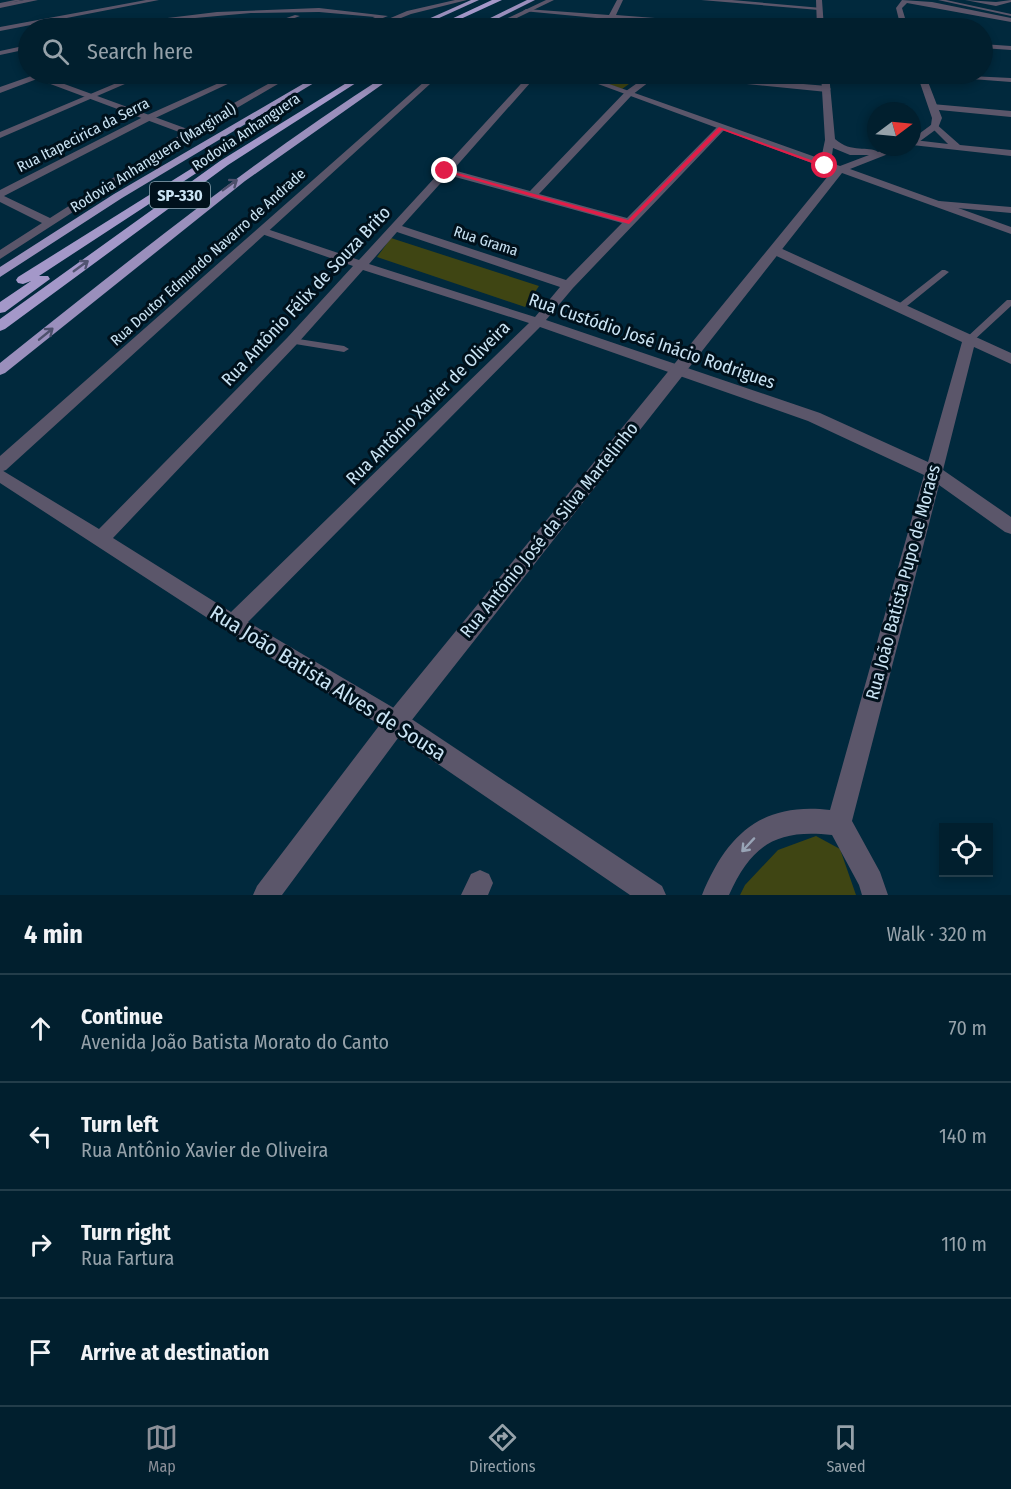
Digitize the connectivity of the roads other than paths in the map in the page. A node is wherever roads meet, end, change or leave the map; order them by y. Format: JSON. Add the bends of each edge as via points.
{"nodes":[{"id":1,"x":6,"y":0,"type":"edge"},
{"id":2,"x":21,"y":0,"type":"edge"},
{"id":3,"x":35,"y":0,"type":"edge"},
{"id":4,"x":156,"y":0,"type":"edge"},
{"id":5,"x":430,"y":0,"type":"edge"},
{"id":6,"x":464,"y":0,"type":"edge"},
{"id":7,"x":476,"y":0,"type":"edge"},
{"id":8,"x":532,"y":0,"type":"edge"},
{"id":9,"x":551,"y":0,"type":"edge"},
{"id":10,"x":620,"y":0,"type":"edge"},
{"id":11,"x":704,"y":0,"type":"edge"},
{"id":12,"x":819,"y":0,"type":"edge"},
{"id":13,"x":940,"y":0,"type":"edge"},
{"id":14,"x":951,"y":0,"type":"edge"},
{"id":15,"x":969,"y":0,"type":"edge"},
{"id":16,"x":1010,"y":0,"type":"edge"},
{"id":17,"x":901,"y":1,"type":"edge"},
{"id":18,"x":338,"y":2,"type":"dead end"},
{"id":19,"x":501,"y":2,"type":"edge"},
{"id":20,"x":0,"y":4,"type":"edge"},
{"id":21,"x":87,"y":6,"type":"dead end"},
{"id":22,"x":819,"y":8,"type":"junction"},
{"id":23,"x":312,"y":10,"type":"junction"},
{"id":24,"x":94,"y":11,"type":"junction"},
{"id":25,"x":526,"y":11,"type":"junction"},
{"id":26,"x":1011,"y":14,"type":"edge"},
{"id":27,"x":104,"y":16,"type":"dead end"},
{"id":28,"x":209,"y":16,"type":"junction"},
{"id":29,"x":385,"y":16,"type":"junction"},
{"id":30,"x":612,"y":17,"type":"junction"},
{"id":31,"x":57,"y":18,"type":"edge"},
{"id":32,"x":190,"y":18,"type":"edge"},
{"id":33,"x":202,"y":18,"type":"edge"},
{"id":34,"x":290,"y":18,"type":"edge"},
{"id":35,"x":380,"y":18,"type":"edge"},
{"id":36,"x":395,"y":18,"type":"edge"},
{"id":37,"x":435,"y":18,"type":"edge"},
{"id":38,"x":461,"y":18,"type":"edge"},
{"id":39,"x":470,"y":18,"type":"edge"},
{"id":40,"x":495,"y":18,"type":"edge"},
{"id":41,"x":512,"y":18,"type":"edge"},
{"id":42,"x":625,"y":18,"type":"edge"},
{"id":43,"x":820,"y":18,"type":"edge"},
{"id":44,"x":902,"y":18,"type":"edge"},
{"id":45,"x":976,"y":18,"type":"edge"},
{"id":46,"x":1011,"y":20,"type":"edge"},
{"id":47,"x":993,"y":22,"type":"edge"},
{"id":48,"x":18,"y":26,"type":"edge"},
{"id":49,"x":1011,"y":26,"type":"edge"},
{"id":50,"x":0,"y":29,"type":"edge"},
{"id":51,"x":993,"y":47,"type":"edge"},
{"id":52,"x":1011,"y":48,"type":"edge"},
{"id":53,"x":18,"y":49,"type":"edge"},
{"id":54,"x":0,"y":53,"type":"edge"},
{"id":55,"x":993,"y":79,"type":"edge"},
{"id":56,"x":1011,"y":80,"type":"edge"},
{"id":57,"x":18,"y":83,"type":"edge"},
{"id":58,"x":62,"y":84,"type":"edge"},
{"id":59,"x":119,"y":84,"type":"edge"},
{"id":60,"x":223,"y":84,"type":"edge"},
{"id":61,"x":274,"y":84,"type":"edge"},
{"id":62,"x":308,"y":84,"type":"edge"},
{"id":63,"x":333,"y":84,"type":"edge"},
{"id":64,"x":350,"y":84,"type":"edge"},
{"id":65,"x":378,"y":84,"type":"edge"},
{"id":66,"x":426,"y":84,"type":"edge"},
{"id":67,"x":525,"y":84,"type":"edge"},
{"id":68,"x":606,"y":84,"type":"edge"},
{"id":69,"x":641,"y":84,"type":"edge"},
{"id":70,"x":772,"y":84,"type":"edge"},
{"id":71,"x":826,"y":84,"type":"edge"},
{"id":72,"x":924,"y":84,"type":"edge"},
{"id":73,"x":827,"y":89,"type":"junction"},
{"id":74,"x":0,"y":90,"type":"edge"},
{"id":75,"x":629,"y":93,"type":"junction"},
{"id":76,"x":89,"y":96,"type":"junction"},
{"id":77,"x":932,"y":106,"type":"junction"},
{"id":78,"x":1011,"y":114,"type":"edge"},
{"id":79,"x":148,"y":118,"type":"junction"},
{"id":80,"x":934,"y":126,"type":"junction"},
{"id":81,"x":721,"y":128,"type":"junction"},
{"id":82,"x":190,"y":133,"type":"junction"},
{"id":83,"x":0,"y":135,"type":"edge"},
{"id":84,"x":921,"y":137,"type":"edge"},
{"id":85,"x":830,"y":140,"type":"junction"},
{"id":86,"x":921,"y":144,"type":"edge"},
{"id":87,"x":958,"y":148,"type":"junction"},
{"id":88,"x":867,"y":151,"type":"edge"},
{"id":89,"x":848,"y":152,"type":"junction"},
{"id":90,"x":221,"y":153,"type":"junction"},
{"id":91,"x":1011,"y":153,"type":"edge"},
{"id":92,"x":827,"y":154,"type":"junction"},
{"id":93,"x":873,"y":156,"type":"edge"},
{"id":94,"x":856,"y":163,"type":"junction"},
{"id":95,"x":832,"y":168,"type":"junction"},
{"id":96,"x":445,"y":171,"type":"junction"},
{"id":97,"x":0,"y":194,"type":"edge"},
{"id":98,"x":532,"y":195,"type":"junction"},
{"id":99,"x":0,"y":198,"type":"edge"},
{"id":100,"x":939,"y":204,"type":"junction"},
{"id":101,"x":1011,"y":210,"type":"edge"},
{"id":102,"x":629,"y":222,"type":"junction"},
{"id":103,"x":51,"y":223,"type":"junction"},
{"id":104,"x":394,"y":227,"type":"junction"},
{"id":105,"x":263,"y":231,"type":"junction"},
{"id":106,"x":1011,"y":231,"type":"edge"},
{"id":107,"x":774,"y":250,"type":"junction"},
{"id":108,"x":0,"y":255,"type":"edge"},
{"id":109,"x":361,"y":265,"type":"junction"},
{"id":110,"x":945,"y":272,"type":"dead end"},
{"id":111,"x":0,"y":273,"type":"edge"},
{"id":112,"x":568,"y":285,"type":"junction"},
{"id":113,"x":0,"y":295,"type":"edge"},
{"id":114,"x":1010,"y":302,"type":"edge"},
{"id":115,"x":899,"y":308,"type":"junction"},
{"id":116,"x":0,"y":309,"type":"edge"},
{"id":117,"x":538,"y":322,"type":"junction"},
{"id":118,"x":0,"y":326,"type":"edge"},
{"id":119,"x":969,"y":340,"type":"junction"},
{"id":120,"x":292,"y":341,"type":"junction"},
{"id":121,"x":344,"y":349,"type":"dead end"},
{"id":122,"x":1011,"y":359,"type":"edge"},
{"id":123,"x":678,"y":369,"type":"junction"},
{"id":124,"x":0,"y":370,"type":"edge"},
{"id":125,"x":0,"y":466,"type":"edge"},
{"id":126,"x":933,"y":472,"type":"junction"},
{"id":127,"x":0,"y":475,"type":"edge"},
{"id":128,"x":1011,"y":526,"type":"edge"},
{"id":129,"x":100,"y":540,"type":"junction"},
{"id":130,"x":233,"y":624,"type":"junction"},
{"id":131,"x":396,"y":722,"type":"junction"},
{"id":132,"x":839,"y":824,"type":"junction"},
{"id":133,"x":266,"y":895,"type":"edge"},
{"id":134,"x":653,"y":895,"type":"edge"},
{"id":135,"x":715,"y":895,"type":"edge"},
{"id":136,"x":875,"y":895,"type":"edge"}],
"edges":[{"from":1,"to":20,"type":"lane"},
{"from":2,"to":20,"type":"lane"},
{"from":3,"to":20,"type":"street"},
{"from":4,"to":24,"type":"street"},
{"from":5,"to":29,"type":"street"},
{"from":6,"to":36,"type":"street"},
{"from":7,"to":37,"type":"highway"},
{"from":8,"to":40,"type":"highway"},
{"from":9,"to":25,"type":"street"},
{"from":10,"to":30,"type":"street"},
{"from":11,"to":22,"type":"street"},
{"from":12,"to":22,"type":"street"},
{"from":13,"to":26,"type":"lane"},
{"from":14,"to":26,"type":"street"},
{"from":15,"to":16,"type":"street","via":[[996,4]]},
{"from":17,"to":44,"type":"street"},
{"from":17,"to":45,"type":"street"},
{"from":17,"to":46,"type":"street"},
{"from":18,"to":23,"type":"street"},
{"from":19,"to":38,"type":"highway"},
{"from":19,"to":39,"type":"highway"},
{"from":21,"to":24,"type":"street"},
{"from":22,"to":43,"type":"street"},
{"from":23,"to":28,"type":"street"},
{"from":23,"to":29,"type":"street"},
{"from":23,"to":34,"type":"street"},
{"from":24,"to":27,"type":"street"},
{"from":24,"to":31,"type":"street"},
{"from":25,"to":30,"type":"street"},
{"from":25,"to":41,"type":"street"},
{"from":28,"to":32,"type":"street"},
{"from":28,"to":33,"type":"street"},
{"from":29,"to":35,"type":"street"},
{"from":30,"to":42,"type":"street"},
{"from":47,"to":49,"type":"street"},
{"from":48,"to":50,"type":"street"},
{"from":51,"to":52,"type":"street"},
{"from":53,"to":54,"type":"street"},
{"from":55,"to":56,"type":"street"},
{"from":57,"to":74,"type":"street"},
{"from":58,"to":76,"type":"street"},
{"from":59,"to":76,"type":"street"},
{"from":60,"to":79,"type":"street","name":"Rua Itapecirica da Serra"},
{"from":61,"to":82,"type":"street"},
{"from":62,"to":111,"type":"highway","name":"Rodovia Anhanguera (Marginal)","via":[[157,172]]},
{"from":63,"to":90,"type":"highway","name":"Rodovia Anhanguera","number":"SP-330"},
{"from":118,"to":64,"type":"highway","name":"Rodovia Anhanguera","number":"SP-330","one_way":true,"via":[[224,163]]},
{"from":124,"to":65,"type":"highway","one_way":true,"via":[[211,200],[297,136]]},
{"from":66,"to":105,"type":"street","name":"Rua Doutor Edmundo Navarro de Andrade"},
{"from":67,"to":96,"type":"street","name":"Rua Antônio Félix de Souza Brito"},
{"from":68,"to":75,"type":"street"},
{"from":69,"to":75,"type":"street"},
{"from":70,"to":73,"type":"street"},
{"from":71,"to":73,"type":"street"},
{"from":72,"to":77,"type":"street"},
{"from":73,"to":85,"type":"street"},
{"from":75,"to":81,"type":"street"},
{"from":75,"to":98,"type":"street"},
{"from":76,"to":79,"type":"street"},
{"from":76,"to":83,"type":"street"},
{"from":77,"to":78,"type":"street"},
{"from":77,"to":80,"type":"street","via":[[937,118]]},
{"from":79,"to":82,"type":"street"},
{"from":79,"to":97,"type":"street","name":"Rua Itapecirica da Serra"},
{"from":80,"to":84,"type":"street"},
{"from":80,"to":87,"type":"street"},
{"from":81,"to":95,"type":"street"},
{"from":81,"to":102,"type":"street","name":"Rua Antônio Xavier de Oliveira"},
{"from":82,"to":103,"type":"street"},
{"from":85,"to":89,"type":"street"},
{"from":85,"to":92,"type":"street"},
{"from":86,"to":87,"type":"street"},
{"from":87,"to":91,"type":"street"},
{"from":88,"to":89,"type":"street"},
{"from":89,"to":92,"type":"street"},
{"from":89,"to":94,"type":"street"},
{"from":90,"to":113,"type":"highway"},
{"from":90,"to":116,"type":"highway","name":"Rodovia Anhanguera","number":"SP-330"},
{"from":92,"to":95,"type":"street"},
{"from":93,"to":94,"type":"street"},
{"from":94,"to":95,"type":"street"},
{"from":95,"to":100,"type":"street"},
{"from":95,"to":107,"type":"street","name":"Rua Antônio José da Silva Martelinho"},
{"from":96,"to":98,"type":"street"},
{"from":96,"to":104,"type":"street","name":"Rua Antônio Félix de Souza Brito"},
{"from":98,"to":102,"type":"street"},
{"from":99,"to":103,"type":"street"},
{"from":100,"to":101,"type":"street"},
{"from":100,"to":106,"type":"street"},
{"from":102,"to":112,"type":"street","name":"Rua Antônio Xavier de Oliveira"},
{"from":103,"to":108,"type":"street"},
{"from":104,"to":109,"type":"street","name":"Rua Antônio Félix de Souza Brito"},
{"from":104,"to":112,"type":"street","name":"Rua Grama"},
{"from":105,"to":109,"type":"street","name":"Rua Custódio José Inácio Rodrigues"},
{"from":105,"to":125,"type":"street","name":"Rua Doutor Edmundo Navarro de Andrade"},
{"from":107,"to":115,"type":"street"},
{"from":107,"to":123,"type":"street","name":"Rua Antônio José da Silva Martelinho"},
{"from":109,"to":117,"type":"street","name":"Rua Custódio José Inácio Rodrigues"},
{"from":109,"to":120,"type":"street","name":"Rua Antônio Félix de Souza Brito"},
{"from":110,"to":115,"type":"lane"},
{"from":112,"to":117,"type":"street","name":"Rua Antônio Xavier de Oliveira"},
{"from":114,"to":119,"type":"lane"},
{"from":115,"to":119,"type":"street"},
{"from":117,"to":123,"type":"street","name":"Rua Custódio José Inácio Rodrigues"},
{"from":117,"to":130,"type":"street","name":"Rua Antônio Xavier de Oliveira"},
{"from":119,"to":122,"type":"street"},
{"from":119,"to":126,"type":"street","name":"Rua João Batista Pupo de Moraes"},
{"from":120,"to":121,"type":"lane"},
{"from":120,"to":129,"type":"street","name":"Rua Antônio Félix de Souza Brito"},
{"from":123,"to":126,"type":"street","name":"Rua Custódio José Inácio Rodrigues","via":[[814,417]]},
{"from":123,"to":131,"type":"street","name":"Rua Antônio José da Silva Martelinho"},
{"from":126,"to":128,"type":"street","name":"Rua Custódio José Inácio Rodrigues"},
{"from":126,"to":132,"type":"street","name":"Rua João Batista Pupo de Moraes"},
{"from":127,"to":129,"type":"street","name":"Rua João Batista Alves de Sousa"},
{"from":129,"to":130,"type":"street","name":"Rua João Batista Alves de Sousa"},
{"from":130,"to":131,"type":"street","name":"Rua João Batista Alves de Sousa"},
{"from":131,"to":133,"type":"street","name":"Rua Antônio José da Silva Martelinho"},
{"from":131,"to":134,"type":"street","name":"Rua João Batista Alves de Sousa"},
{"from":132,"to":135,"type":"street","one_way":true,"via":[[799,820],[767,829],[736,857]]},
{"from":132,"to":136,"type":"street"}]}
